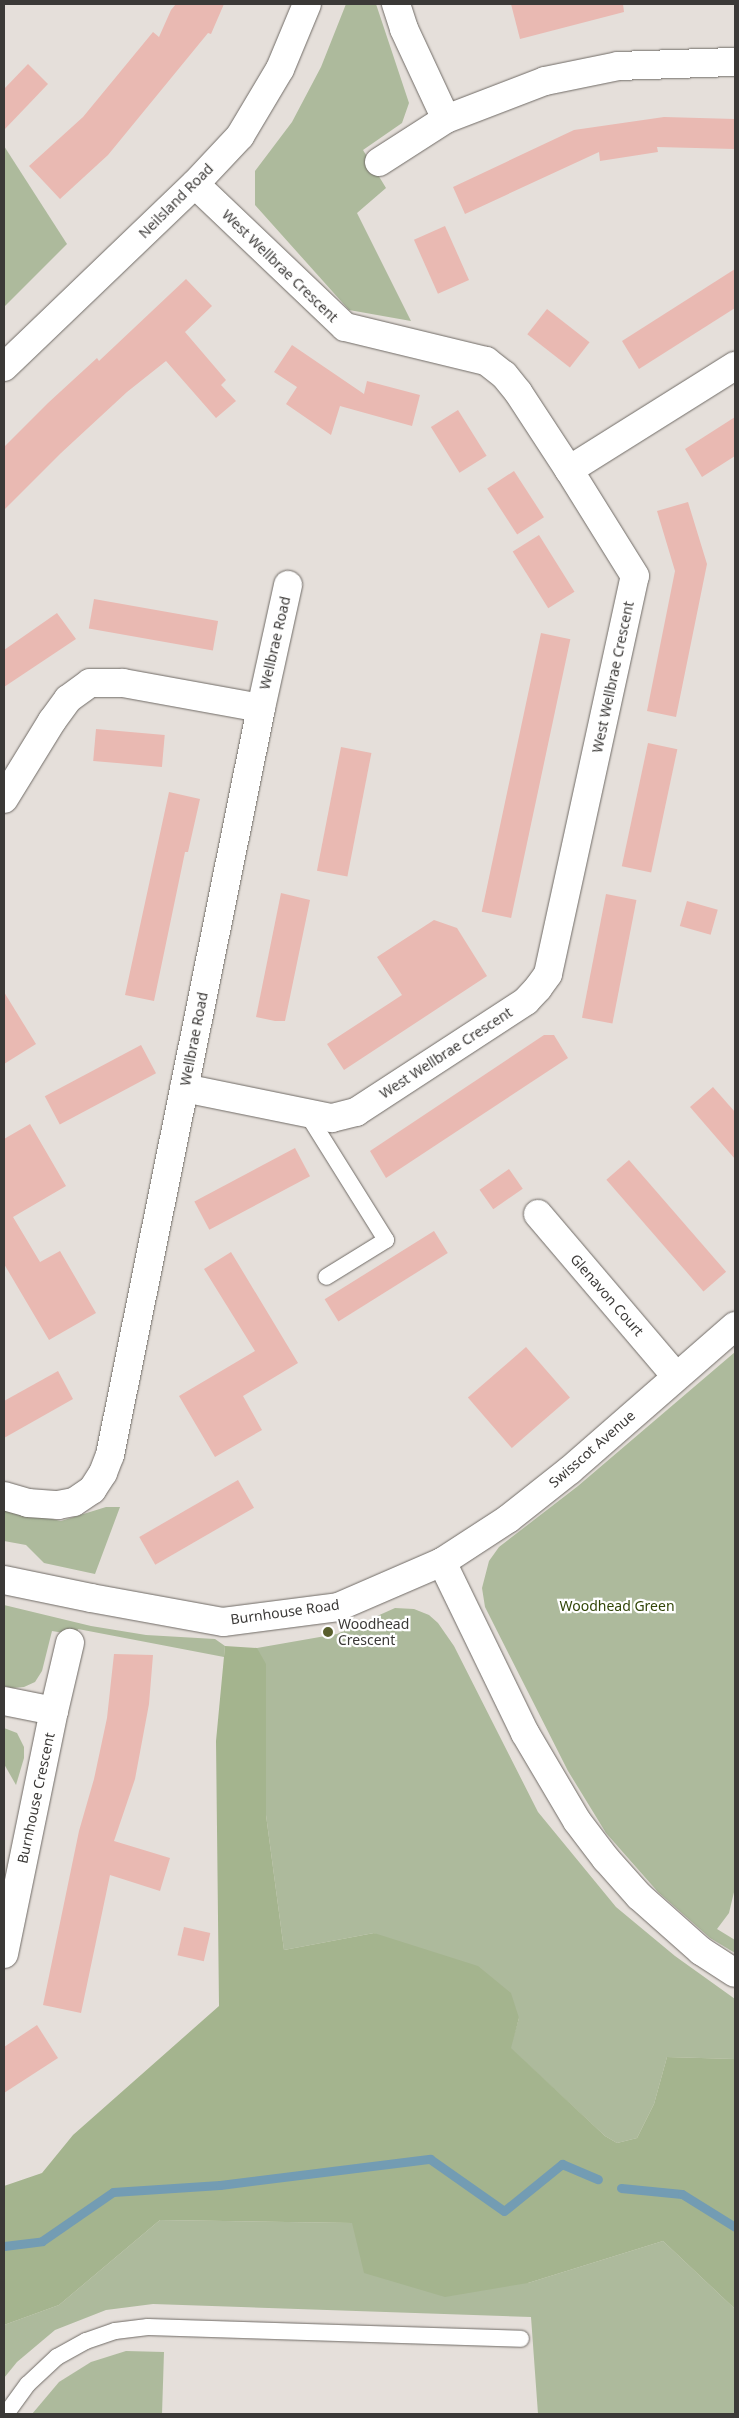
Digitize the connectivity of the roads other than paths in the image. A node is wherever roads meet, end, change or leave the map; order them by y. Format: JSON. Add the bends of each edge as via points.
{"nodes":[{"id":1,"x":307,"y":4,"type":"edge"},
{"id":2,"x":396,"y":4,"type":"edge"},
{"id":3,"x":735,"y":62,"type":"edge"},
{"id":4,"x":446,"y":119,"type":"junction"},
{"id":5,"x":379,"y":162,"type":"dead end"},
{"id":6,"x":195,"y":184,"type":"junction"},
{"id":7,"x":4,"y":366,"type":"edge"},
{"id":8,"x":735,"y":366,"type":"edge"},
{"id":9,"x":569,"y":470,"type":"junction"},
{"id":10,"x":288,"y":585,"type":"dead end"},
{"id":11,"x":260,"y":708,"type":"junction"},
{"id":12,"x":4,"y":799,"type":"edge"},
{"id":13,"x":184,"y":1088,"type":"junction"},
{"id":14,"x":306,"y":1112,"type":"junction"},
{"id":15,"x":538,"y":1214,"type":"dead end"},
{"id":16,"x":326,"y":1277,"type":"dead end"},
{"id":17,"x":735,"y":1326,"type":"edge"},
{"id":18,"x":676,"y":1376,"type":"junction"},
{"id":19,"x":4,"y":1496,"type":"edge"},
{"id":20,"x":442,"y":1562,"type":"junction"},
{"id":21,"x":4,"y":1580,"type":"edge"},
{"id":22,"x":70,"y":1643,"type":"dead end"},
{"id":23,"x":4,"y":1701,"type":"edge"},
{"id":24,"x":54,"y":1711,"type":"junction"},
{"id":25,"x":4,"y":1954,"type":"edge"},
{"id":26,"x":735,"y":1973,"type":"edge"},
{"id":27,"x":521,"y":2339,"type":"dead end"},
{"id":28,"x":6,"y":2414,"type":"edge"}],
"edges":[{"from":1,"to":6,"type":"street","name":"Neilsland Road","via":[[280,69],[240,136]]},
{"from":2,"to":4,"type":"street","via":[[404,29]]},
{"from":3,"to":4,"type":"street","via":[[618,66],[545,81]]},
{"from":4,"to":5,"type":"street"},
{"from":6,"to":7,"type":"street","name":"Neilsland Road"},
{"from":6,"to":9,"type":"street","name":"West Wellbrae Crescent","via":[[345,327],[486,361],[518,392]]},
{"from":8,"to":9,"type":"street"},
{"from":9,"to":14,"type":"street","name":"West Wellbrae Crescent","via":[[635,576],[548,974],[526,1001],[356,1112],[332,1118]]},
{"from":10,"to":11,"type":"street","name":"Wellbrae Road"},
{"from":11,"to":12,"type":"street","via":[[123,683],[90,683],[68,699],[52,720]]},
{"from":11,"to":13,"type":"street","name":"Wellbrae Road"},
{"from":13,"to":14,"type":"street","name":"West Wellbrae Crescent"},
{"from":13,"to":19,"type":"street","name":"Wellbrae Road","via":[[110,1455],[103,1473],[92,1490],[74,1502],[58,1505],[28,1503]]},
{"from":14,"to":16,"type":"lane","via":[[386,1240]]},
{"from":15,"to":18,"type":"street","name":"Glenavon Court"},
{"from":17,"to":18,"type":"street","name":"Swisscot Avenue"},
{"from":18,"to":20,"type":"street","name":"Swisscot Avenue","via":[[570,1470],[508,1518]]},
{"from":20,"to":21,"type":"street","name":"Burnhouse Road","via":[[338,1607],[223,1622]]},
{"from":20,"to":26,"type":"street","via":[[525,1733],[577,1820],[639,1896],[702,1951]]},
{"from":22,"to":24,"type":"street","name":"Burnhouse Crescent"},
{"from":23,"to":24,"type":"street"},
{"from":24,"to":25,"type":"street","name":"Burnhouse Crescent"},
{"from":27,"to":28,"type":"lane","via":[[132,2329],[86,2341],[57,2357],[28,2384]]}]}
